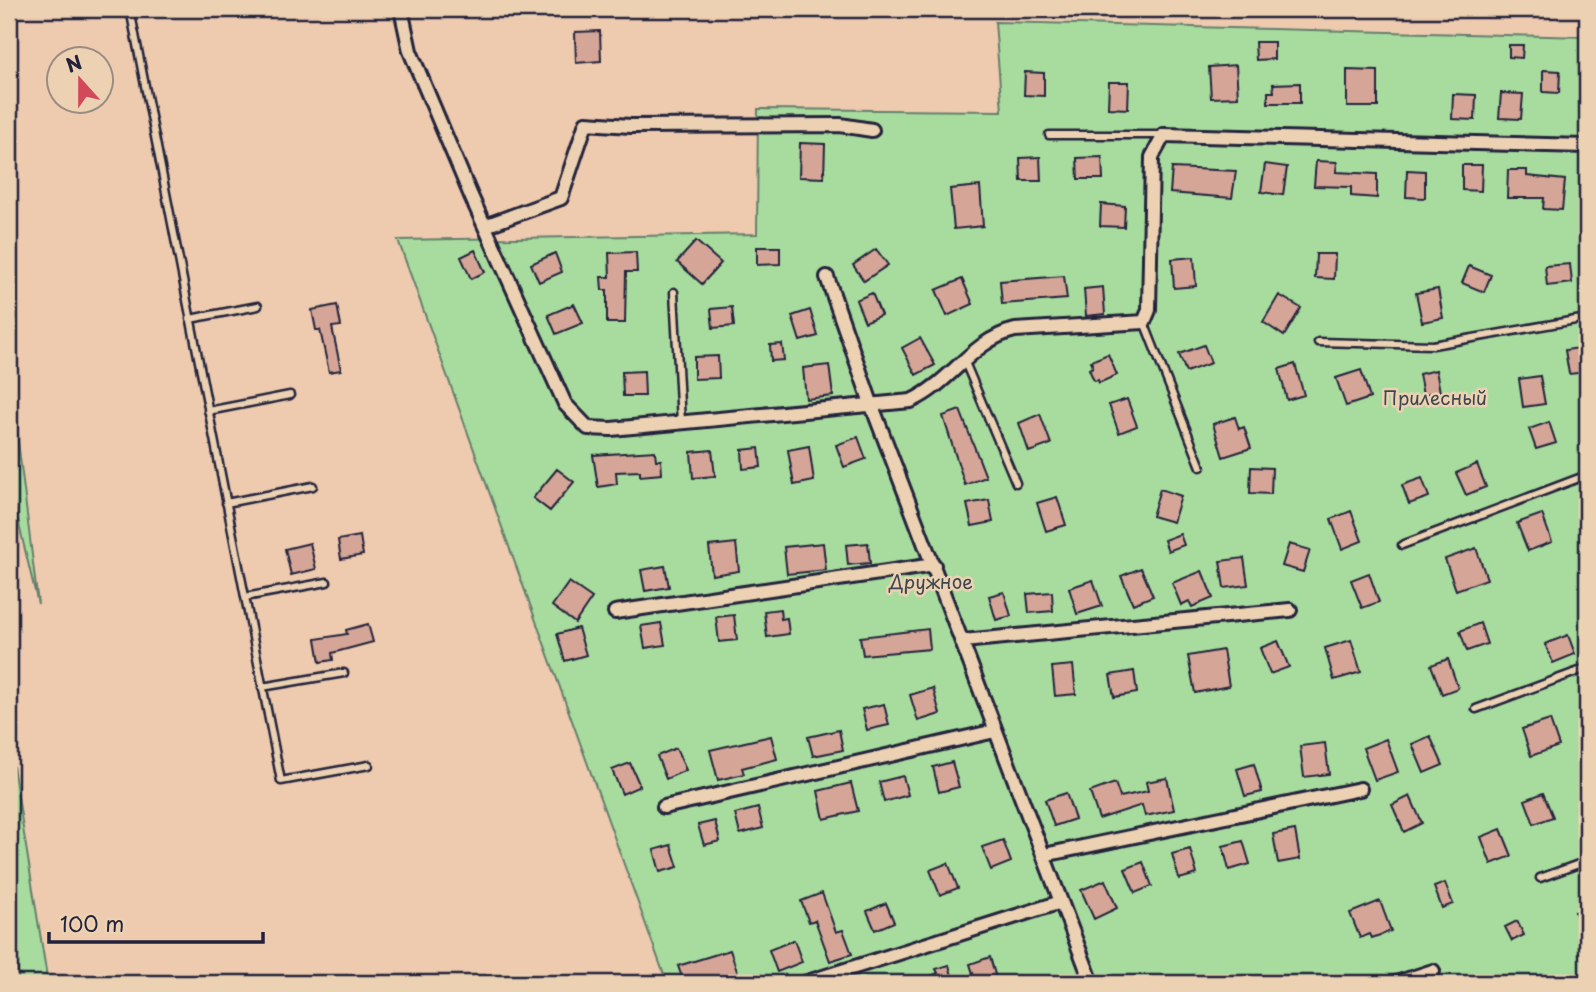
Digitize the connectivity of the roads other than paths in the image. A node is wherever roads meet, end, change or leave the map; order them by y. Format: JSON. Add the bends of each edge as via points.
{"nodes":[{"id":1,"x":130,"y":9,"type":"edge"},
{"id":2,"x":401,"y":9,"type":"edge"},
{"id":3,"x":872,"y":130,"type":"dead end"},
{"id":4,"x":1049,"y":135,"type":"dead end"},
{"id":5,"x":1164,"y":135,"type":"junction"},
{"id":6,"x":1587,"y":146,"type":"edge"},
{"id":7,"x":485,"y":226,"type":"junction"},
{"id":8,"x":827,"y":277,"type":"dead end"},
{"id":9,"x":674,"y":292,"type":"dead end"},
{"id":10,"x":258,"y":306,"type":"dead end"},
{"id":11,"x":1587,"y":318,"type":"edge"},
{"id":12,"x":190,"y":319,"type":"junction"},
{"id":13,"x":1144,"y":322,"type":"junction"},
{"id":14,"x":1318,"y":342,"type":"dead end"},
{"id":15,"x":964,"y":360,"type":"junction"},
{"id":16,"x":290,"y":394,"type":"dead end"},
{"id":17,"x":872,"y":406,"type":"junction"},
{"id":18,"x":208,"y":411,"type":"junction"},
{"id":19,"x":681,"y":423,"type":"junction"},
{"id":20,"x":1201,"y":467,"type":"dead end"},
{"id":21,"x":1587,"y":475,"type":"edge"},
{"id":22,"x":1016,"y":483,"type":"dead end"},
{"id":23,"x":313,"y":486,"type":"dead end"},
{"id":24,"x":226,"y":503,"type":"junction"},
{"id":25,"x":1402,"y":545,"type":"dead end"},
{"id":26,"x":934,"y":565,"type":"junction"},
{"id":27,"x":327,"y":582,"type":"dead end"},
{"id":28,"x":245,"y":597,"type":"junction"},
{"id":29,"x":1290,"y":610,"type":"dead end"},
{"id":30,"x":615,"y":612,"type":"dead end"},
{"id":31,"x":963,"y":641,"type":"junction"},
{"id":32,"x":1587,"y":668,"type":"edge"},
{"id":33,"x":344,"y":673,"type":"dead end"},
{"id":34,"x":262,"y":687,"type":"junction"},
{"id":35,"x":1476,"y":709,"type":"dead end"},
{"id":36,"x":995,"y":731,"type":"junction"},
{"id":37,"x":369,"y":765,"type":"dead end"},
{"id":38,"x":1360,"y":789,"type":"dead end"},
{"id":39,"x":664,"y":807,"type":"dead end"},
{"id":40,"x":1044,"y":855,"type":"junction"},
{"id":41,"x":1587,"y":861,"type":"edge"},
{"id":42,"x":1540,"y":878,"type":"dead end"},
{"id":43,"x":1061,"y":902,"type":"junction"},
{"id":44,"x":1433,"y":971,"type":"dead end"},
{"id":45,"x":804,"y":983,"type":"edge"},
{"id":46,"x":1092,"y":983,"type":"edge"},
{"id":47,"x":1396,"y":983,"type":"edge"}],
"edges":[{"from":1,"to":12,"type":"lane"},
{"from":2,"to":7,"type":"street","via":[[410,51]]},
{"from":3,"to":7,"type":"street","via":[[840,125],[631,127],[586,123],[561,198]]},
{"from":4,"to":5,"type":"lane"},
{"from":5,"to":6,"type":"street"},
{"from":5,"to":13,"type":"street","via":[[1152,157],[1149,310]]},
{"from":7,"to":19,"type":"street","via":[[565,404],[588,428]]},
{"from":8,"to":17,"type":"street"},
{"from":9,"to":19,"type":"lane"},
{"from":10,"to":12,"type":"lane"},
{"from":11,"to":14,"type":"lane","via":[[1433,345]]},
{"from":12,"to":18,"type":"lane"},
{"from":13,"to":15,"type":"street","via":[[997,334]]},
{"from":13,"to":20,"type":"lane"},
{"from":15,"to":17,"type":"street","via":[[930,393],[911,401]]},
{"from":15,"to":22,"type":"lane"},
{"from":16,"to":18,"type":"lane"},
{"from":17,"to":19,"type":"street"},
{"from":17,"to":26,"type":"street"},
{"from":18,"to":24,"type":"lane"},
{"from":21,"to":25,"type":"lane"},
{"from":23,"to":24,"type":"lane"},
{"from":24,"to":28,"type":"lane"},
{"from":26,"to":30,"type":"street"},
{"from":26,"to":31,"type":"street"},
{"from":27,"to":28,"type":"lane"},
{"from":28,"to":34,"type":"lane"},
{"from":29,"to":31,"type":"street"},
{"from":31,"to":36,"type":"street"},
{"from":32,"to":35,"type":"lane"},
{"from":33,"to":34,"type":"lane"},
{"from":34,"to":37,"type":"lane","via":[[281,781]]},
{"from":36,"to":39,"type":"street"},
{"from":36,"to":40,"type":"street"},
{"from":38,"to":40,"type":"street"},
{"from":40,"to":43,"type":"street"},
{"from":41,"to":42,"type":"lane"},
{"from":43,"to":45,"type":"street"},
{"from":43,"to":46,"type":"street"},
{"from":44,"to":47,"type":"street"}]}
